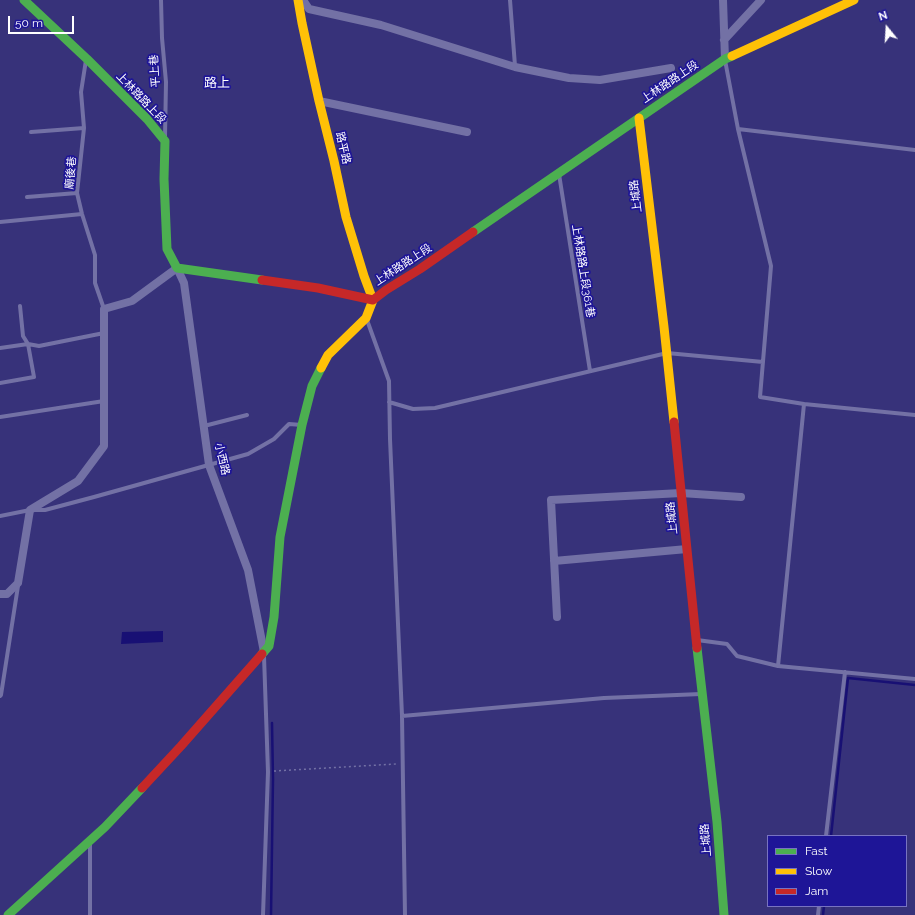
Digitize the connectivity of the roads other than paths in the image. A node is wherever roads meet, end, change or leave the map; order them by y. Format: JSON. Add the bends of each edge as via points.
{"nodes":[{"id":1,"x":24,"y":0,"type":"edge"},
{"id":2,"x":161,"y":0,"type":"edge"},
{"id":3,"x":298,"y":0,"type":"edge"},
{"id":4,"x":303,"y":0,"type":"edge"},
{"id":5,"x":510,"y":0,"type":"edge"},
{"id":6,"x":723,"y":0,"type":"edge"},
{"id":7,"x":760,"y":0,"type":"edge"},
{"id":8,"x":854,"y":0,"type":"edge"},
{"id":9,"x":724,"y":40,"type":"junction"},
{"id":10,"x":87,"y":59,"type":"junction"},
{"id":11,"x":725,"y":59,"type":"junction"},
{"id":12,"x":515,"y":67,"type":"junction"},
{"id":13,"x":671,"y":68,"type":"dead end"},
{"id":14,"x":319,"y":101,"type":"junction"},
{"id":15,"x":639,"y":118,"type":"junction"},
{"id":16,"x":84,"y":128,"type":"junction"},
{"id":17,"x":738,"y":129,"type":"junction"},
{"id":18,"x":31,"y":132,"type":"dead end"},
{"id":19,"x":467,"y":132,"type":"dead end"},
{"id":20,"x":165,"y":141,"type":"junction"},
{"id":21,"x":915,"y":150,"type":"edge"},
{"id":22,"x":559,"y":173,"type":"junction"},
{"id":23,"x":77,"y":193,"type":"junction"},
{"id":24,"x":27,"y":197,"type":"dead end"},
{"id":25,"x":82,"y":214,"type":"junction"},
{"id":26,"x":0,"y":222,"type":"edge"},
{"id":27,"x":177,"y":268,"type":"junction"},
{"id":28,"x":373,"y":300,"type":"junction"},
{"id":29,"x":20,"y":306,"type":"dead end"},
{"id":30,"x":104,"y":309,"type":"junction"},
{"id":31,"x":366,"y":318,"type":"junction"},
{"id":32,"x":104,"y":333,"type":"junction"},
{"id":33,"x":28,"y":344,"type":"junction"},
{"id":34,"x":0,"y":348,"type":"edge"},
{"id":35,"x":667,"y":353,"type":"junction"},
{"id":36,"x":763,"y":362,"type":"junction"},
{"id":37,"x":590,"y":371,"type":"junction"},
{"id":38,"x":0,"y":383,"type":"edge"},
{"id":39,"x":104,"y":401,"type":"junction"},
{"id":40,"x":390,"y":402,"type":"junction"},
{"id":41,"x":804,"y":404,"type":"junction"},
{"id":42,"x":246,"y":415,"type":"dead end"},
{"id":43,"x":915,"y":415,"type":"edge"},
{"id":44,"x":0,"y":417,"type":"edge"},
{"id":45,"x":302,"y":424,"type":"junction"},
{"id":46,"x":204,"y":426,"type":"junction"},
{"id":47,"x":209,"y":465,"type":"junction"},
{"id":48,"x":681,"y":493,"type":"junction"},
{"id":49,"x":741,"y":497,"type":"dead end"},
{"id":50,"x":30,"y":510,"type":"junction"},
{"id":51,"x":0,"y":516,"type":"edge"},
{"id":52,"x":687,"y":549,"type":"junction"},
{"id":53,"x":554,"y":561,"type":"junction"},
{"id":54,"x":18,"y":583,"type":"junction"},
{"id":55,"x":0,"y":594,"type":"edge"},
{"id":56,"x":556,"y":618,"type":"dead end"},
{"id":57,"x":696,"y":640,"type":"junction"},
{"id":58,"x":264,"y":652,"type":"junction"},
{"id":59,"x":778,"y":666,"type":"junction"},
{"id":60,"x":845,"y":672,"type":"junction"},
{"id":61,"x":915,"y":680,"type":"edge"},
{"id":62,"x":702,"y":694,"type":"junction"},
{"id":63,"x":0,"y":696,"type":"edge"},
{"id":64,"x":402,"y":716,"type":"junction"},
{"id":65,"x":826,"y":835,"type":"edge"},
{"id":66,"x":90,"y":840,"type":"junction"},
{"id":67,"x":8,"y":915,"type":"edge"},
{"id":68,"x":90,"y":915,"type":"edge"},
{"id":69,"x":263,"y":915,"type":"edge"},
{"id":70,"x":405,"y":915,"type":"edge"},
{"id":71,"x":724,"y":915,"type":"edge"}],
"edges":[{"from":1,"to":10,"type":"street","name":"上林路路上段"},
{"from":2,"to":20,"type":"lane","name":"平上巷","via":[[166,82]]},
{"from":3,"to":14,"type":"street","name":"路平路"},
{"from":4,"to":12,"type":"street","via":[[309,9],[381,25]]},
{"from":5,"to":12,"type":"lane"},
{"from":6,"to":9,"type":"street"},
{"from":7,"to":9,"type":"street"},
{"from":8,"to":11,"type":"street","name":"上林路路上段"},
{"from":9,"to":11,"type":"street"},
{"from":10,"to":16,"type":"lane","name":"廟後巷","via":[[81,92]]},
{"from":10,"to":20,"type":"street","name":"上林路路上段","via":[[147,119]]},
{"from":11,"to":15,"type":"street","name":"上林路路上段"},
{"from":11,"to":17,"type":"lane"},
{"from":12,"to":13,"type":"street","via":[[569,78],[600,80]]},
{"from":14,"to":19,"type":"street"},
{"from":14,"to":28,"type":"street","name":"路平路","via":[[346,217]]},
{"from":15,"to":22,"type":"street","name":"上林路路上段"},
{"from":15,"to":35,"type":"street","name":"上城路"},
{"from":16,"to":18,"type":"lane"},
{"from":16,"to":23,"type":"lane","name":"廟後巷"},
{"from":17,"to":21,"type":"lane"},
{"from":17,"to":36,"type":"lane","via":[[771,266]]},
{"from":20,"to":27,"type":"street","name":"上林路路上段","via":[[167,250]]},
{"from":22,"to":28,"type":"street","name":"上林路路上段"},
{"from":22,"to":37,"type":"lane","name":"上林路路上段361巷"},
{"from":23,"to":24,"type":"lane"},
{"from":23,"to":25,"type":"lane","name":"廟後巷"},
{"from":25,"to":26,"type":"lane"},
{"from":25,"to":30,"type":"lane","name":"廟後巷","via":[[95,255],[95,283]]},
{"from":27,"to":28,"type":"street","name":"上林路路上段","via":[[318,288]]},
{"from":27,"to":30,"type":"street","via":[[132,301]]},
{"from":27,"to":46,"type":"street","name":"小西路","via":[[184,284]]},
{"from":28,"to":31,"type":"street"},
{"from":29,"to":33,"type":"lane","via":[[23,336]]},
{"from":30,"to":32,"type":"street"},
{"from":31,"to":40,"type":"lane","via":[[389,381]]},
{"from":31,"to":45,"type":"street","via":[[328,356],[312,386]]},
{"from":32,"to":33,"type":"lane","via":[[39,346]]},
{"from":32,"to":39,"type":"street"},
{"from":33,"to":34,"type":"lane"},
{"from":33,"to":38,"type":"lane","via":[[34,377]]},
{"from":35,"to":36,"type":"lane"},
{"from":35,"to":37,"type":"lane"},
{"from":35,"to":48,"type":"street","name":"上城路"},
{"from":36,"to":41,"type":"lane","via":[[760,398]]},
{"from":37,"to":40,"type":"lane","via":[[435,408],[413,409]]},
{"from":39,"to":44,"type":"lane"},
{"from":39,"to":50,"type":"street","via":[[104,446],[78,481]]},
{"from":40,"to":64,"type":"lane"},
{"from":41,"to":43,"type":"lane"},
{"from":41,"to":59,"type":"lane"},
{"from":42,"to":46,"type":"lane"},
{"from":45,"to":47,"type":"lane","via":[[288,424],[274,439],[248,454]]},
{"from":45,"to":58,"type":"street","via":[[280,537],[273,624],[269,646]]},
{"from":46,"to":47,"type":"street","name":"小西路"},
{"from":47,"to":50,"type":"lane","via":[[45,510]]},
{"from":47,"to":58,"type":"street","name":"小西路","via":[[248,570]]},
{"from":48,"to":49,"type":"street"},
{"from":48,"to":52,"type":"street","name":"上城路"},
{"from":48,"to":53,"type":"street","via":[[551,500]]},
{"from":50,"to":51,"type":"lane"},
{"from":50,"to":54,"type":"street"},
{"from":52,"to":53,"type":"street"},
{"from":52,"to":57,"type":"street","name":"上城路"},
{"from":53,"to":56,"type":"street"},
{"from":54,"to":55,"type":"street","via":[[7,594]]},
{"from":54,"to":63,"type":"lane"},
{"from":57,"to":59,"type":"lane","via":[[727,644],[737,656]]},
{"from":57,"to":62,"type":"street","name":"上城路"},
{"from":58,"to":66,"type":"street","via":[[181,746]]},
{"from":58,"to":69,"type":"lane","via":[[268,772]]},
{"from":59,"to":60,"type":"lane"},
{"from":60,"to":61,"type":"lane"},
{"from":60,"to":65,"type":"lane"},
{"from":62,"to":64,"type":"lane","via":[[604,698]]},
{"from":62,"to":71,"type":"street","name":"上城路","via":[[717,822]]},
{"from":64,"to":70,"type":"lane"},
{"from":66,"to":67,"type":"street"},
{"from":66,"to":68,"type":"lane"}]}
